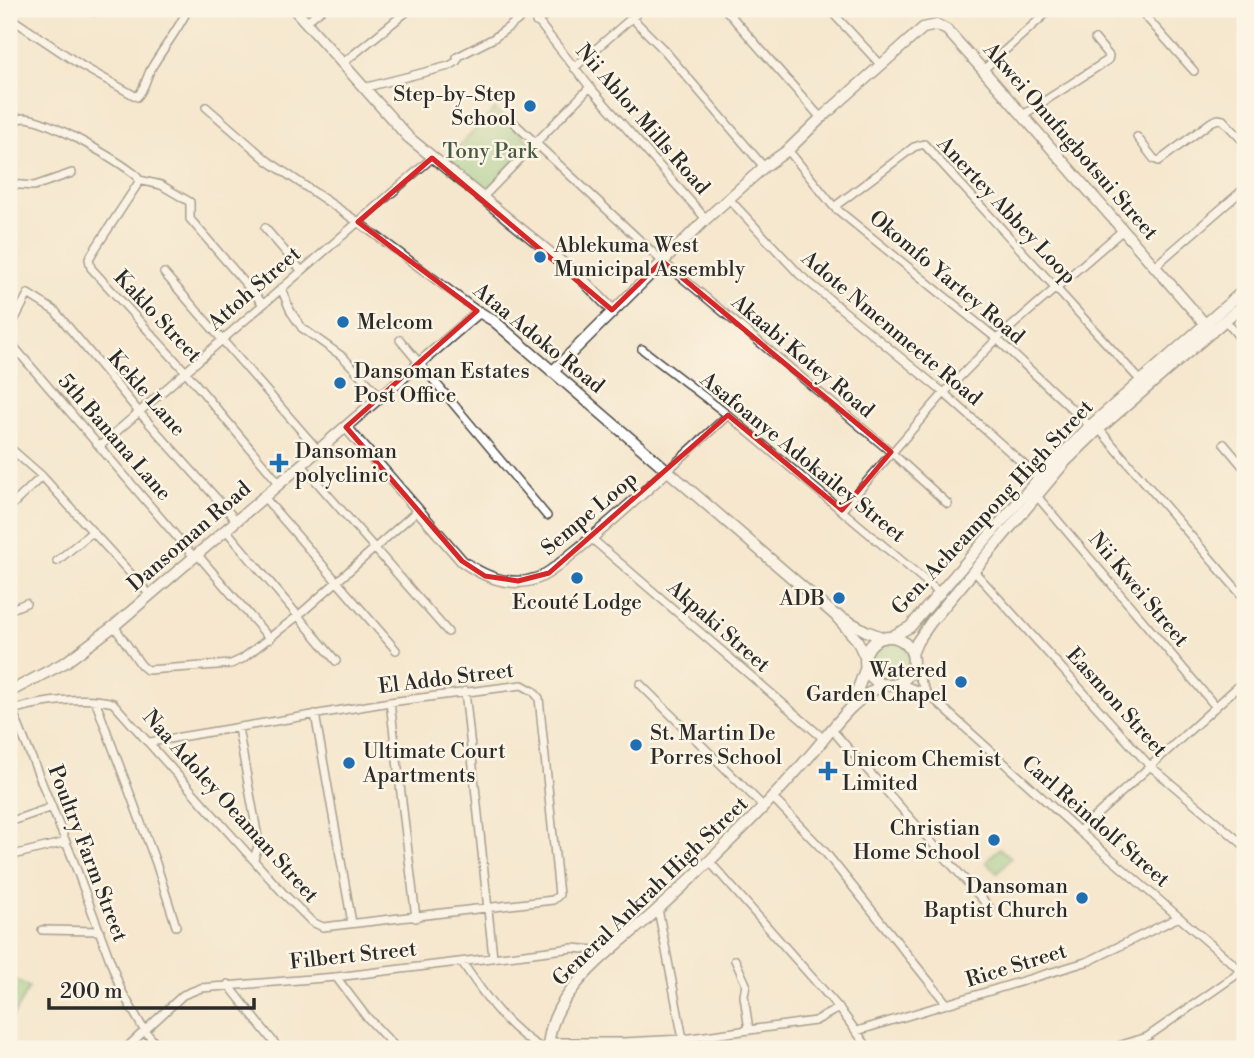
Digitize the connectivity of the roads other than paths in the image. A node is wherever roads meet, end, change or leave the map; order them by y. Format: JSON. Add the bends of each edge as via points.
{"nodes":[{"id":1,"x":16,"y":9,"type":"edge"},
{"id":2,"x":188,"y":9,"type":"edge"},
{"id":3,"x":294,"y":9,"type":"edge"},
{"id":4,"x":322,"y":9,"type":"edge"},
{"id":5,"x":411,"y":9,"type":"edge"},
{"id":6,"x":553,"y":9,"type":"edge"},
{"id":7,"x":642,"y":9,"type":"edge"},
{"id":8,"x":725,"y":9,"type":"edge"},
{"id":9,"x":829,"y":9,"type":"edge"},
{"id":10,"x":1051,"y":9,"type":"edge"},
{"id":11,"x":1139,"y":9,"type":"edge"},
{"id":12,"x":1241,"y":9,"type":"edge"},
{"id":13,"x":529,"y":10,"type":"edge"},
{"id":14,"x":1245,"y":13,"type":"edge"},
{"id":15,"x":10,"y":18,"type":"edge"},
{"id":16,"x":632,"y":18,"type":"junction"},
{"id":17,"x":307,"y":21,"type":"junction"},
{"id":18,"x":536,"y":22,"type":"junction"},
{"id":19,"x":1096,"y":39,"type":"dead end"},
{"id":20,"x":343,"y":63,"type":"junction"},
{"id":21,"x":881,"y":65,"type":"junction"},
{"id":22,"x":574,"y":68,"type":"junction"},
{"id":23,"x":984,"y":70,"type":"junction"},
{"id":24,"x":1195,"y":71,"type":"dead end"},
{"id":25,"x":590,"y":87,"type":"junction"},
{"id":26,"x":363,"y":88,"type":"junction"},
{"id":27,"x":206,"y":107,"type":"dead end"},
{"id":28,"x":1023,"y":115,"type":"junction"},
{"id":29,"x":821,"y":118,"type":"junction"},
{"id":30,"x":512,"y":121,"type":"dead end"},
{"id":31,"x":9,"y":122,"type":"edge"},
{"id":32,"x":1137,"y":136,"type":"dead end"},
{"id":33,"x":1245,"y":143,"type":"edge"},
{"id":34,"x":536,"y":144,"type":"junction"},
{"id":35,"x":788,"y":150,"type":"junction"},
{"id":36,"x":432,"y":158,"type":"junction"},
{"id":37,"x":764,"y":167,"type":"junction"},
{"id":38,"x":72,"y":173,"type":"dead end"},
{"id":39,"x":139,"y":180,"type":"junction"},
{"id":40,"x":9,"y":184,"type":"edge"},
{"id":41,"x":1245,"y":188,"type":"edge"},
{"id":42,"x":483,"y":197,"type":"junction"},
{"id":43,"x":729,"y":198,"type":"junction"},
{"id":44,"x":834,"y":206,"type":"junction"},
{"id":45,"x":706,"y":219,"type":"junction"},
{"id":46,"x":358,"y":222,"type":"junction"},
{"id":47,"x":265,"y":228,"type":"dead end"},
{"id":48,"x":1123,"y":230,"type":"junction"},
{"id":49,"x":662,"y":261,"type":"junction"},
{"id":50,"x":1155,"y":266,"type":"junction"},
{"id":51,"x":302,"y":270,"type":"junction"},
{"id":52,"x":164,"y":273,"type":"dead end"},
{"id":53,"x":281,"y":288,"type":"junction"},
{"id":54,"x":1055,"y":288,"type":"junction"},
{"id":55,"x":1245,"y":289,"type":"edge"},
{"id":56,"x":1245,"y":303,"type":"edge"},
{"id":57,"x":262,"y":304,"type":"junction"},
{"id":58,"x":612,"y":310,"type":"junction"},
{"id":59,"x":479,"y":312,"type":"junction"},
{"id":60,"x":1225,"y":320,"type":"junction"},
{"id":61,"x":1209,"y":327,"type":"junction"},
{"id":62,"x":9,"y":330,"type":"edge"},
{"id":63,"x":222,"y":339,"type":"junction"},
{"id":64,"x":997,"y":339,"type":"junction"},
{"id":65,"x":400,"y":340,"type":"dead end"},
{"id":66,"x":9,"y":341,"type":"edge"},
{"id":67,"x":1245,"y":344,"type":"edge"},
{"id":68,"x":642,"y":349,"type":"dead end"},
{"id":69,"x":418,"y":363,"type":"junction"},
{"id":70,"x":186,"y":371,"type":"junction"},
{"id":71,"x":552,"y":372,"type":"junction"},
{"id":72,"x":1140,"y":380,"type":"junction"},
{"id":73,"x":944,"y":393,"type":"junction"},
{"id":74,"x":381,"y":397,"type":"junction"},
{"id":75,"x":139,"y":412,"type":"junction"},
{"id":76,"x":727,"y":415,"type":"junction"},
{"id":77,"x":346,"y":427,"type":"junction"},
{"id":78,"x":1094,"y":428,"type":"junction"},
{"id":79,"x":1224,"y":444,"type":"dead end"},
{"id":80,"x":100,"y":446,"type":"junction"},
{"id":81,"x":9,"y":447,"type":"edge"},
{"id":82,"x":318,"y":450,"type":"junction"},
{"id":83,"x":891,"y":452,"type":"junction"},
{"id":84,"x":301,"y":464,"type":"junction"},
{"id":85,"x":1245,"y":469,"type":"edge"},
{"id":86,"x":667,"y":471,"type":"junction"},
{"id":87,"x":42,"y":476,"type":"junction"},
{"id":88,"x":1039,"y":478,"type":"junction"},
{"id":89,"x":279,"y":483,"type":"junction"},
{"id":90,"x":1035,"y":495,"type":"junction"},
{"id":91,"x":263,"y":496,"type":"junction"},
{"id":92,"x":948,"y":504,"type":"dead end"},
{"id":93,"x":9,"y":508,"type":"edge"},
{"id":94,"x":418,"y":510,"type":"junction"},
{"id":95,"x":842,"y":510,"type":"junction"},
{"id":96,"x":547,"y":516,"type":"dead end"},
{"id":97,"x":236,"y":520,"type":"junction"},
{"id":98,"x":226,"y":530,"type":"junction"},
{"id":99,"x":92,"y":533,"type":"junction"},
{"id":100,"x":592,"y":538,"type":"junction"},
{"id":101,"x":374,"y":549,"type":"junction"},
{"id":102,"x":196,"y":555,"type":"junction"},
{"id":103,"x":57,"y":561,"type":"dead end"},
{"id":104,"x":973,"y":570,"type":"junction"},
{"id":105,"x":336,"y":580,"type":"junction"},
{"id":106,"x":941,"y":594,"type":"junction"},
{"id":107,"x":150,"y":595,"type":"junction"},
{"id":108,"x":1245,"y":599,"type":"edge"},
{"id":109,"x":26,"y":603,"type":"dead end"},
{"id":110,"x":9,"y":610,"type":"edge"},
{"id":111,"x":299,"y":615,"type":"junction"},
{"id":112,"x":835,"y":615,"type":"junction"},
{"id":113,"x":114,"y":626,"type":"junction"},
{"id":114,"x":448,"y":632,"type":"dead end"},
{"id":115,"x":887,"y":637,"type":"junction"},
{"id":116,"x":270,"y":639,"type":"junction"},
{"id":117,"x":396,"y":650,"type":"dead end"},
{"id":118,"x":912,"y":654,"type":"junction"},
{"id":119,"x":336,"y":661,"type":"dead end"},
{"id":120,"x":866,"y":663,"type":"junction"},
{"id":121,"x":913,"y":666,"type":"junction"},
{"id":122,"x":1245,"y":680,"type":"edge"},
{"id":123,"x":898,"y":683,"type":"junction"},
{"id":124,"x":640,"y":684,"type":"dead end"},
{"id":125,"x":886,"y":684,"type":"junction"},
{"id":126,"x":465,"y":691,"type":"junction"},
{"id":127,"x":9,"y":692,"type":"edge"},
{"id":128,"x":926,"y":693,"type":"junction"},
{"id":129,"x":95,"y":700,"type":"junction"},
{"id":130,"x":9,"y":702,"type":"edge"},
{"id":131,"x":390,"y":702,"type":"junction"},
{"id":132,"x":851,"y":706,"type":"junction"},
{"id":133,"x":1216,"y":707,"type":"junction"},
{"id":134,"x":12,"y":710,"type":"junction"},
{"id":135,"x":315,"y":715,"type":"junction"},
{"id":136,"x":238,"y":728,"type":"junction"},
{"id":137,"x":832,"y":730,"type":"junction"},
{"id":138,"x":824,"y":739,"type":"junction"},
{"id":139,"x":150,"y":742,"type":"junction"},
{"id":140,"x":1149,"y":765,"type":"junction"},
{"id":141,"x":773,"y":798,"type":"junction"},
{"id":142,"x":52,"y":807,"type":"junction"},
{"id":143,"x":764,"y":807,"type":"junction"},
{"id":144,"x":9,"y":822,"type":"edge"},
{"id":145,"x":1079,"y":831,"type":"junction"},
{"id":146,"x":66,"y":842,"type":"junction"},
{"id":147,"x":1245,"y":846,"type":"edge"},
{"id":148,"x":9,"y":856,"type":"edge"},
{"id":149,"x":254,"y":859,"type":"junction"},
{"id":150,"x":709,"y":861,"type":"junction"},
{"id":151,"x":553,"y":900,"type":"joint"},
{"id":152,"x":486,"y":908,"type":"junction"},
{"id":153,"x":990,"y":908,"type":"dead end"},
{"id":154,"x":658,"y":909,"type":"junction"},
{"id":155,"x":1179,"y":917,"type":"junction"},
{"id":156,"x":416,"y":918,"type":"junction"},
{"id":157,"x":352,"y":923,"type":"junction"},
{"id":158,"x":176,"y":926,"type":"dead end"},
{"id":159,"x":42,"y":930,"type":"dead end"},
{"id":160,"x":100,"y":931,"type":"junction"},
{"id":161,"x":606,"y":956,"type":"junction"},
{"id":162,"x":493,"y":957,"type":"junction"},
{"id":163,"x":735,"y":960,"type":"dead end"},
{"id":164,"x":461,"y":962,"type":"junction"},
{"id":165,"x":1244,"y":972,"type":"edge"},
{"id":166,"x":336,"y":977,"type":"junction"},
{"id":167,"x":228,"y":984,"type":"junction"},
{"id":168,"x":947,"y":1004,"type":"junction"},
{"id":169,"x":839,"y":1008,"type":"junction"},
{"id":170,"x":144,"y":1030,"type":"junction"},
{"id":171,"x":749,"y":1030,"type":"junction"},
{"id":172,"x":858,"y":1031,"type":"junction"},
{"id":173,"x":683,"y":1039,"type":"junction"},
{"id":174,"x":546,"y":1047,"type":"edge"},
{"id":175,"x":125,"y":1049,"type":"edge"},
{"id":176,"x":160,"y":1049,"type":"edge"},
{"id":177,"x":279,"y":1049,"type":"edge"},
{"id":178,"x":397,"y":1049,"type":"edge"},
{"id":179,"x":869,"y":1049,"type":"edge"},
{"id":180,"x":1110,"y":1049,"type":"edge"}],
"edges":[{"from":1,"to":15,"type":"street"},
{"from":2,"to":15,"type":"street","via":[[135,97]]},
{"from":3,"to":17,"type":"main road"},
{"from":4,"to":17,"type":"street"},
{"from":5,"to":20,"type":"street"},
{"from":6,"to":18,"type":"street"},
{"from":7,"to":16,"type":"street"},
{"from":8,"to":29,"type":"street"},
{"from":9,"to":21,"type":"street"},
{"from":10,"to":23,"type":"street"},
{"from":11,"to":24,"type":"street"},
{"from":12,"to":14,"type":"street"},
{"from":13,"to":18,"type":"street","name":"Nii Ablor Mills Road"},
{"from":13,"to":26,"type":"street","via":[[494,38],[455,58],[456,62]]},
{"from":16,"to":22,"type":"street"},
{"from":16,"to":37,"type":"street"},
{"from":17,"to":20,"type":"main road"},
{"from":18,"to":22,"type":"street","name":"Nii Ablor Mills Road"},
{"from":19,"to":28,"type":"street","via":[[1108,60]]},
{"from":20,"to":26,"type":"main road"},
{"from":21,"to":23,"type":"main road","name":"Akwei Onufugbotsui Street","via":[[923,29],[937,25]]},
{"from":21,"to":29,"type":"main road","name":"Akwei Onufugbotsui Street"},
{"from":22,"to":25,"type":"street","name":"Nii Ablor Mills Road"},
{"from":23,"to":28,"type":"main road","name":"Akwei Onufugbotsui Street"},
{"from":25,"to":34,"type":"street"},
{"from":25,"to":45,"type":"street","name":"Nii Ablor Mills Road"},
{"from":26,"to":36,"type":"main road"},
{"from":27,"to":46,"type":"street","name":"Ataa Adoko Road","via":[[268,160]]},
{"from":28,"to":48,"type":"main road","name":"Akwei Onufugbotsui Street"},
{"from":29,"to":35,"type":"main road","name":"Akwei Onufugbotsui Street"},
{"from":30,"to":34,"type":"street","name":"Akaabi Kotey Road"},
{"from":31,"to":39,"type":"street","via":[[24,118],[53,128]]},
{"from":32,"to":33,"type":"street","via":[[1159,161],[1218,119]]},
{"from":34,"to":42,"type":"street"},
{"from":34,"to":49,"type":"street","name":"Akaabi Kotey Road"},
{"from":35,"to":37,"type":"main road","name":"Akwei Onufugbotsui Street"},
{"from":35,"to":44,"type":"street","name":"Okomfo Yartey Road"},
{"from":36,"to":42,"type":"main road"},
{"from":36,"to":46,"type":"street","name":"Attoh Street"},
{"from":37,"to":43,"type":"main road","name":"Akwei Onufugbotsui Street"},
{"from":38,"to":40,"type":"street","via":[[34,186]]},
{"from":39,"to":57,"type":"street","via":[[161,185],[190,202],[190,219]]},
{"from":39,"to":70,"type":"street","name":"Kaklo Street","via":[[93,251],[91,268]]},
{"from":41,"to":50,"type":"street"},
{"from":42,"to":58,"type":"main road","via":[[582,279]]},
{"from":43,"to":45,"type":"main road","name":"Akwei Onufugbotsui Street"},
{"from":43,"to":73,"type":"street","name":"Adote Nmenmeete Road","via":[[800,275]]},
{"from":44,"to":54,"type":"street","name":"Anertey Abbey Loop","via":[[914,147],[925,144]]},
{"from":44,"to":64,"type":"street","name":"Okomfo Yartey Road"},
{"from":45,"to":49,"type":"main road","name":"Akwei Onufugbotsui Street"},
{"from":46,"to":51,"type":"street","name":"Attoh Street"},
{"from":46,"to":59,"type":"street","name":"Ataa Adoko Road"},
{"from":47,"to":51,"type":"street"},
{"from":48,"to":50,"type":"main road","name":"Akwei Onufugbotsui Street"},
{"from":48,"to":54,"type":"street"},
{"from":49,"to":58,"type":"main road","name":"Akwei Onufugbotsui Street"},
{"from":49,"to":83,"type":"street","name":"Akaabi Kotey Road"},
{"from":50,"to":61,"type":"main road","name":"Akwei Onufugbotsui Street"},
{"from":51,"to":53,"type":"street","name":"Attoh Street"},
{"from":52,"to":63,"type":"street"},
{"from":53,"to":57,"type":"street","name":"Attoh Street"},
{"from":53,"to":74,"type":"street","via":[[302,328],[343,357]]},
{"from":54,"to":64,"type":"street"},
{"from":54,"to":72,"type":"street","name":"Anertey Abbey Loop"},
{"from":55,"to":61,"type":"main road","name":"Gen. Acheampong High Street"},
{"from":56,"to":60,"type":"main road","name":"Gen. Acheampong High Street"},
{"from":57,"to":63,"type":"street","name":"Attoh Street"},
{"from":58,"to":71,"type":"main road","name":"Akwei Onufugbotsui Street"},
{"from":59,"to":69,"type":"main road","name":"Dansoman Road"},
{"from":59,"to":71,"type":"main road","name":"Ataa Adoko Road"},
{"from":60,"to":61,"type":"main road","name":"Gen. Acheampong High Street"},
{"from":60,"to":67,"type":"street"},
{"from":61,"to":72,"type":"main road","name":"Gen. Acheampong High Street"},
{"from":61,"to":78,"type":"main road","name":"Gen. Acheampong High Street"},
{"from":62,"to":75,"type":"street","name":"Kekle Lane","via":[[28,294],[55,311]]},
{"from":63,"to":70,"type":"street","name":"Attoh Street"},
{"from":63,"to":82,"type":"street"},
{"from":64,"to":73,"type":"street"},
{"from":64,"to":78,"type":"street","name":"Okomfo Yartey Road"},
{"from":65,"to":69,"type":"street"},
{"from":66,"to":80,"type":"street","name":"5th Banana Lane"},
{"from":68,"to":76,"type":"street","name":"Asafoanye Adokailey Street"},
{"from":69,"to":74,"type":"main road","name":"Dansoman Road"},
{"from":69,"to":96,"type":"street"},
{"from":70,"to":75,"type":"street","name":"Attoh Street"},
{"from":70,"to":89,"type":"street","name":"Kaklo Street"},
{"from":71,"to":86,"type":"main road","name":"Ataa Adoko Road"},
{"from":72,"to":78,"type":"main road","name":"Gen. Acheampong High Street"},
{"from":73,"to":83,"type":"street"},
{"from":73,"to":88,"type":"street","name":"Adote Nmenmeete Road"},
{"from":74,"to":77,"type":"main road","name":"Dansoman Road"},
{"from":75,"to":80,"type":"street","name":"Attoh Street"},
{"from":75,"to":97,"type":"street","name":"Kekle Lane"},
{"from":76,"to":86,"type":"street"},
{"from":76,"to":95,"type":"street","name":"Asafoanye Adokailey Street"},
{"from":77,"to":82,"type":"main road","name":"Dansoman Road"},
{"from":77,"to":94,"type":"main road","name":"Sempe Loop"},
{"from":78,"to":88,"type":"main road","name":"Gen. Acheampong High Street"},
{"from":78,"to":90,"type":"main road","name":"Gen. Acheampong High Street"},
{"from":78,"to":108,"type":"street","name":"Okomfo Yartey Road"},
{"from":79,"to":85,"type":"street"},
{"from":80,"to":102,"type":"street","name":"5th Banana Lane"},
{"from":81,"to":87,"type":"street"},
{"from":82,"to":84,"type":"main road","name":"Dansoman Road"},
{"from":83,"to":92,"type":"street","name":"Akaabi Kotey Road"},
{"from":83,"to":95,"type":"street"},
{"from":84,"to":89,"type":"main road","name":"Dansoman Road"},
{"from":84,"to":101,"type":"street"},
{"from":86,"to":100,"type":"main road","name":"Sempe Loop"},
{"from":86,"to":112,"type":"main road","name":"Ataa Adoko Road"},
{"from":87,"to":93,"type":"street"},
{"from":87,"to":99,"type":"street"},
{"from":88,"to":106,"type":"main road","name":"Gen. Acheampong High Street"},
{"from":89,"to":91,"type":"main road","name":"Dansoman Road"},
{"from":90,"to":104,"type":"main road","name":"Gen. Acheampong High Street"},
{"from":90,"to":133,"type":"street","name":"Nii Kwei Street"},
{"from":91,"to":97,"type":"main road","name":"Dansoman Road"},
{"from":91,"to":105,"type":"street"},
{"from":94,"to":100,"type":"main road","name":"Sempe Loop","via":[[462,561],[497,580],[537,579]]},
{"from":94,"to":101,"type":"street"},
{"from":95,"to":106,"type":"street","name":"Asafoanye Adokailey Street"},
{"from":97,"to":98,"type":"main road","name":"Dansoman Road"},
{"from":98,"to":102,"type":"main road","name":"Dansoman Road"},
{"from":98,"to":111,"type":"street"},
{"from":99,"to":103,"type":"street"},
{"from":99,"to":107,"type":"street"},
{"from":100,"to":138,"type":"street","name":"Akpaki Street"},
{"from":101,"to":105,"type":"street"},
{"from":101,"to":114,"type":"street"},
{"from":102,"to":107,"type":"main road","name":"Dansoman Road"},
{"from":102,"to":116,"type":"street","name":"5th Banana Lane"},
{"from":104,"to":118,"type":"main road","name":"Gen. Acheampong High Street","via":[[920,637]]},
{"from":104,"to":140,"type":"street","name":"Easmon Street"},
{"from":105,"to":111,"type":"street"},
{"from":105,"to":117,"type":"street"},
{"from":106,"to":115,"type":"main road","name":"Gen. Acheampong High Street","via":[[905,631]]},
{"from":107,"to":113,"type":"main road","name":"Dansoman Road"},
{"from":109,"to":110,"type":"street"},
{"from":111,"to":116,"type":"street"},
{"from":111,"to":119,"type":"street"},
{"from":112,"to":115,"type":"main road","name":"Ataa Adoko Road"},
{"from":112,"to":120,"type":"main road","name":"Ataa Adoko Road","via":[[857,640]]},
{"from":113,"to":116,"type":"street","via":[[147,670],[231,664]]},
{"from":113,"to":127,"type":"main road","name":"Dansoman Road","via":[[66,662]]},
{"from":115,"to":118,"type":"main road","via":[[904,642]]},
{"from":115,"to":120,"type":"main road","via":[[871,645]]},
{"from":118,"to":121,"type":"main road"},
{"from":120,"to":125,"type":"main road","via":[[875,680]]},
{"from":120,"to":132,"type":"main road","name":"General Ankrah High Street"},
{"from":121,"to":123,"type":"main road"},
{"from":121,"to":128,"type":"street","name":"Carl Reindolf Street"},
{"from":122,"to":133,"type":"street"},
{"from":123,"to":125,"type":"main road"},
{"from":123,"to":128,"type":"street","name":"Carl Reindolf Street"},
{"from":124,"to":143,"type":"street"},
{"from":125,"to":132,"type":"main road","name":"General Ankrah High Street"},
{"from":126,"to":131,"type":"street","name":"El Addo Street"},
{"from":126,"to":151,"type":"street","name":"El Addo Street","via":[[522,685],[539,698],[559,890]]},
{"from":126,"to":152,"type":"street"},
{"from":128,"to":145,"type":"street","name":"Carl Reindolf Street"},
{"from":129,"to":134,"type":"street","via":[[42,702]]},
{"from":129,"to":139,"type":"street","name":"Naa Adoley Oeaman Street","via":[[113,703]]},
{"from":129,"to":158,"type":"street"},
{"from":130,"to":134,"type":"street","name":"Poultry Farm Street"},
{"from":131,"to":135,"type":"street","name":"El Addo Street"},
{"from":131,"to":156,"type":"street"},
{"from":132,"to":137,"type":"main road","name":"General Ankrah High Street"},
{"from":133,"to":140,"type":"street"},
{"from":134,"to":142,"type":"street","name":"Poultry Farm Street"},
{"from":135,"to":136,"type":"street","name":"El Addo Street"},
{"from":135,"to":157,"type":"street"},
{"from":136,"to":139,"type":"street","name":"El Addo Street"},
{"from":136,"to":149,"type":"street","via":[[259,843]]},
{"from":137,"to":138,"type":"main road","name":"General Ankrah High Street"},
{"from":137,"to":153,"type":"street"},
{"from":138,"to":141,"type":"main road","name":"General Ankrah High Street"},
{"from":139,"to":149,"type":"street","name":"Naa Adoley Oeaman Street"},
{"from":140,"to":145,"type":"street"},
{"from":140,"to":147,"type":"street","name":"Easmon Street"},
{"from":141,"to":143,"type":"main road","name":"General Ankrah High Street"},
{"from":141,"to":168,"type":"street","via":[[825,852]]},
{"from":142,"to":144,"type":"street"},
{"from":142,"to":146,"type":"street","name":"Poultry Farm Street"},
{"from":143,"to":150,"type":"main road","name":"General Ankrah High Street"},
{"from":145,"to":155,"type":"street","name":"Carl Reindolf Street"},
{"from":146,"to":148,"type":"street"},
{"from":146,"to":160,"type":"street","name":"Poultry Farm Street"},
{"from":149,"to":157,"type":"street","name":"Naa Adoley Oeaman Street","via":[[312,922],[323,927]]},
{"from":150,"to":154,"type":"main road","name":"General Ankrah High Street"},
{"from":150,"to":169,"type":"street"},
{"from":151,"to":152,"type":"street","name":"Naa Adoley Oeaman Street"},
{"from":152,"to":156,"type":"street","name":"Naa Adoley Oeaman Street"},
{"from":152,"to":162,"type":"street"},
{"from":154,"to":161,"type":"main road","name":"General Ankrah High Street"},
{"from":154,"to":173,"type":"street"},
{"from":155,"to":165,"type":"street","name":"Carl Reindolf Street"},
{"from":155,"to":168,"type":"street","name":"Rice Street","via":[[1089,961]]},
{"from":156,"to":157,"type":"street","name":"Naa Adoley Oeaman Street"},
{"from":159,"to":160,"type":"street"},
{"from":160,"to":170,"type":"street","name":"Poultry Farm Street","via":[[121,990]]},
{"from":161,"to":162,"type":"street","name":"Filbert Street","via":[[584,948]]},
{"from":161,"to":174,"type":"main road","name":"General Ankrah High Street","via":[[559,1007]]},
{"from":162,"to":164,"type":"street","name":"Filbert Street"},
{"from":163,"to":171,"type":"street","via":[[746,984]]},
{"from":164,"to":166,"type":"street","name":"Filbert Street"},
{"from":164,"to":174,"type":"street","via":[[508,1024],[523,1038]]},
{"from":165,"to":180,"type":"street","via":[[1147,1037]]},
{"from":166,"to":167,"type":"street","name":"Filbert Street"},
{"from":166,"to":178,"type":"street"},
{"from":167,"to":170,"type":"street","name":"Filbert Street","via":[[183,995]]},
{"from":167,"to":177,"type":"street"},
{"from":168,"to":172,"type":"street","name":"Rice Street"},
{"from":169,"to":171,"type":"street","via":[[815,1021]]},
{"from":169,"to":172,"type":"street"},
{"from":170,"to":175,"type":"street","name":"Filbert Street"},
{"from":170,"to":176,"type":"street","name":"Poultry Farm Street"},
{"from":171,"to":173,"type":"street"},
{"from":172,"to":179,"type":"street"},
{"from":173,"to":174,"type":"street"}]}
